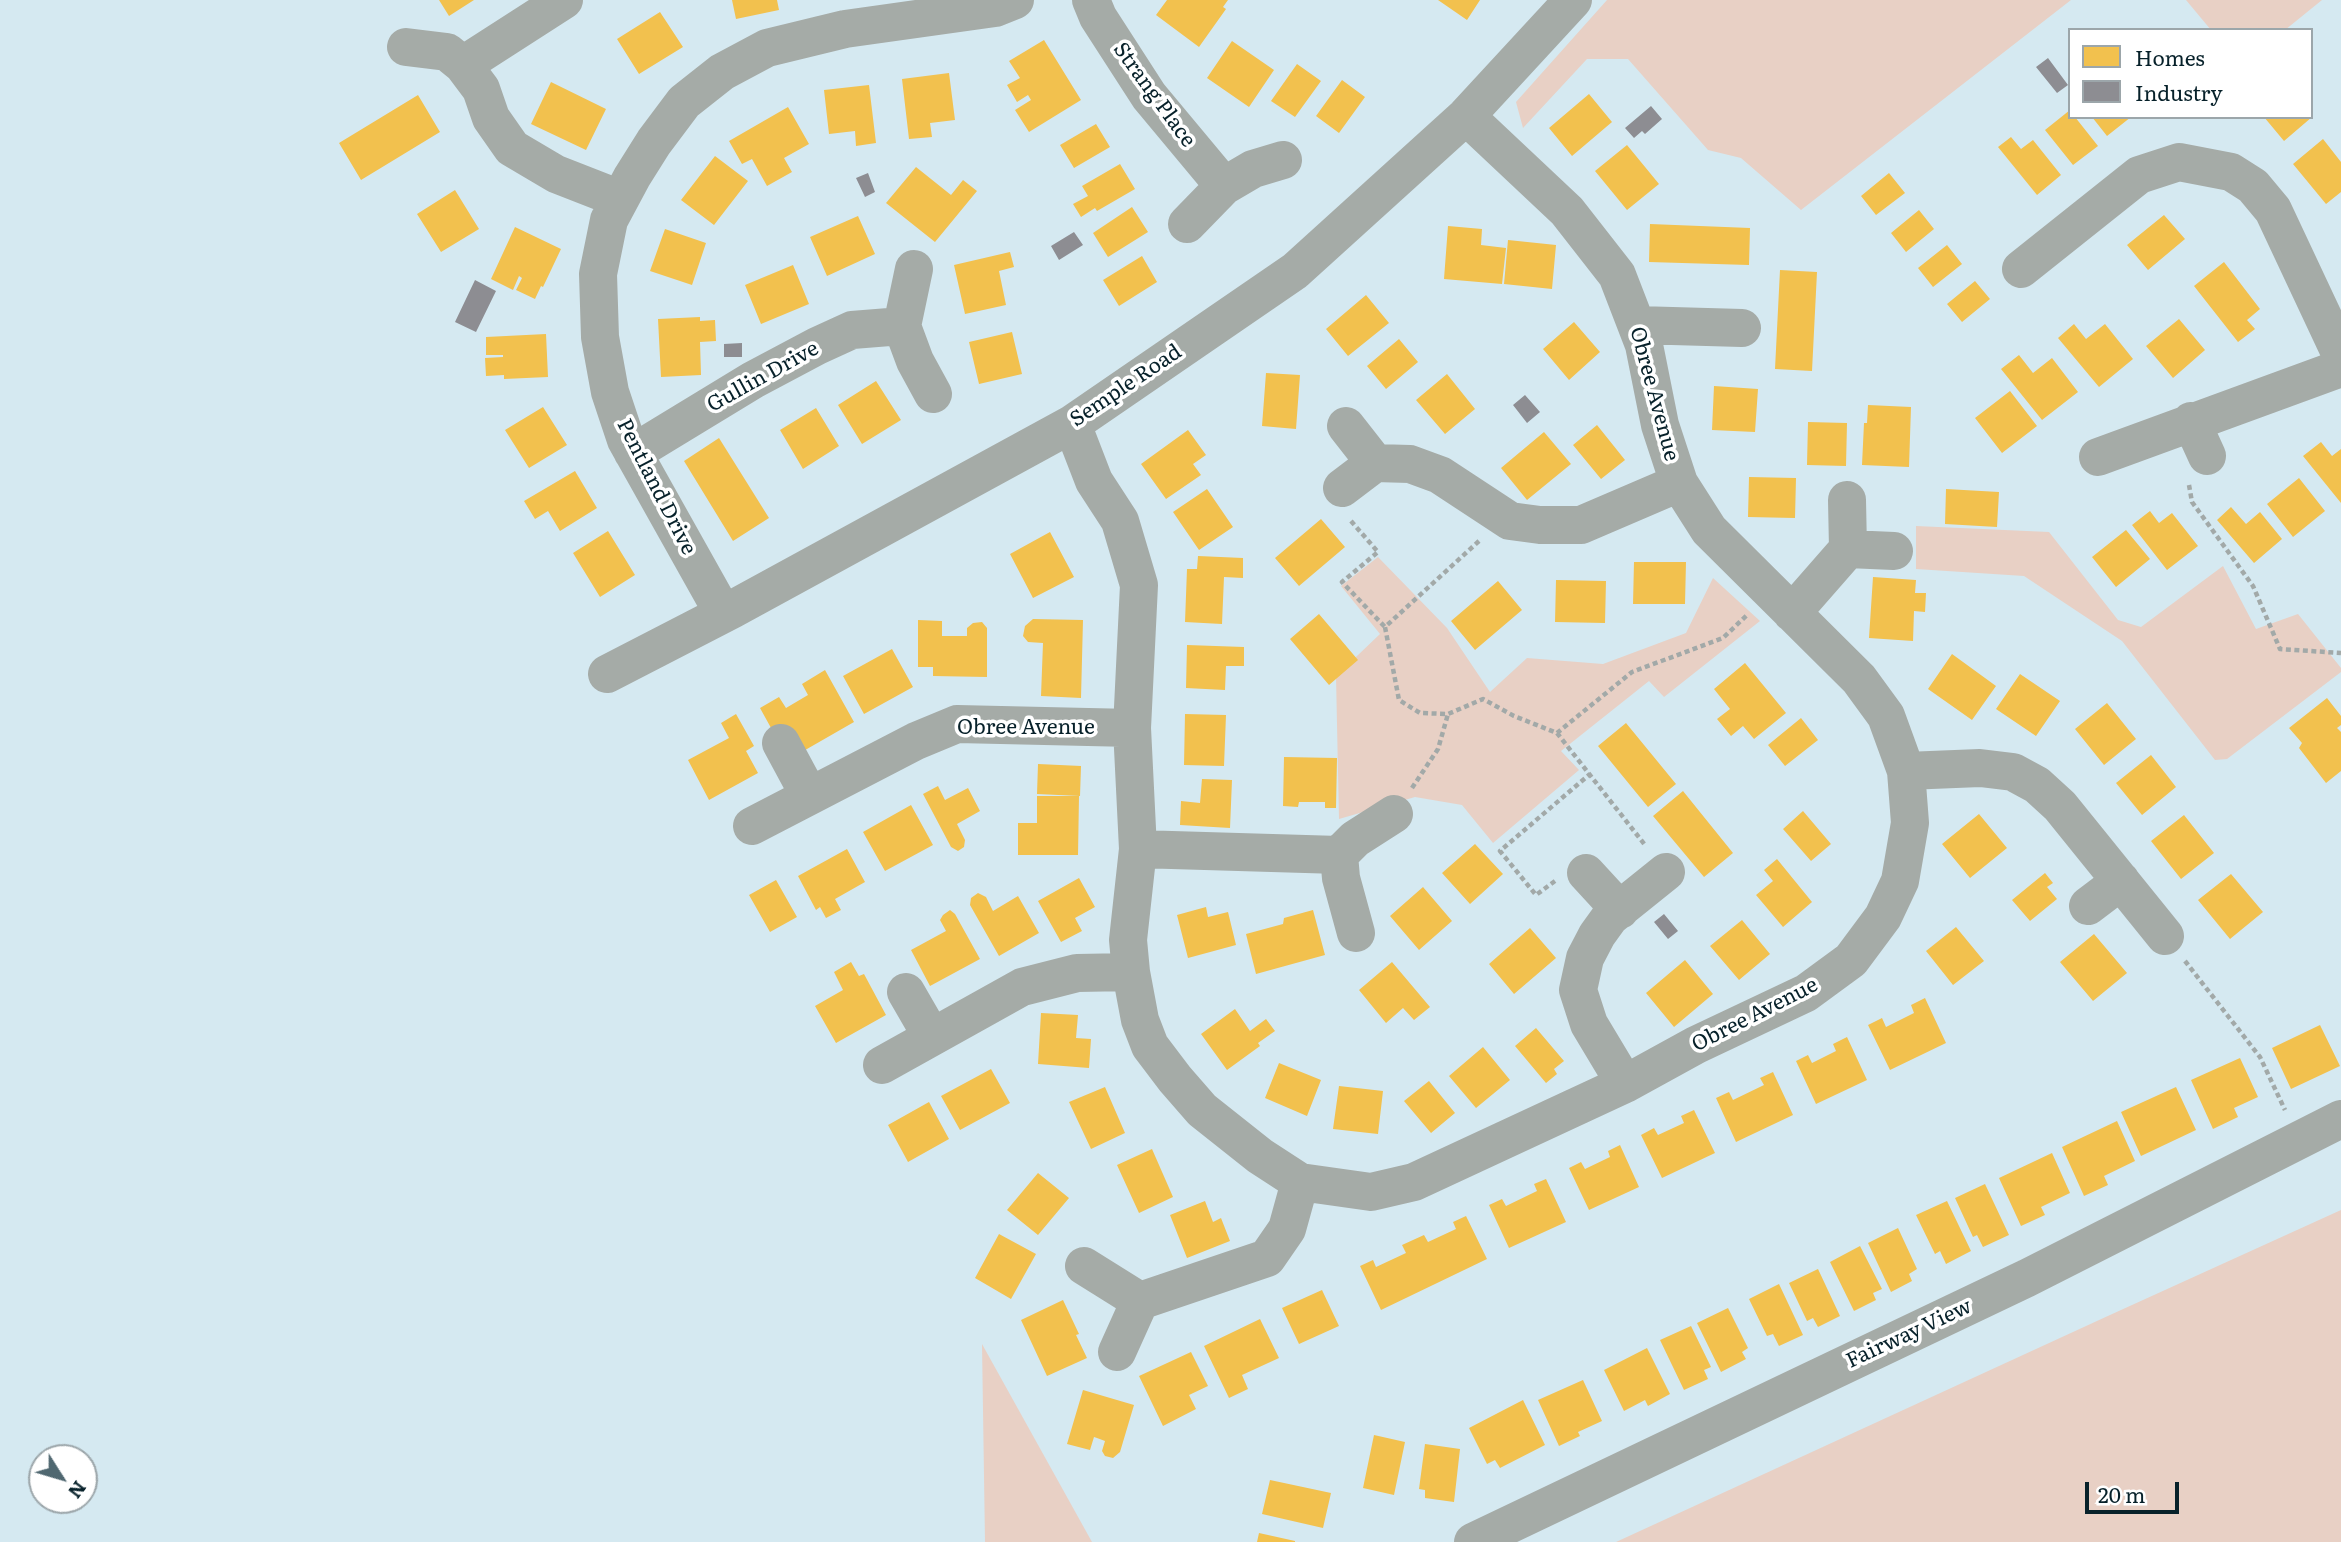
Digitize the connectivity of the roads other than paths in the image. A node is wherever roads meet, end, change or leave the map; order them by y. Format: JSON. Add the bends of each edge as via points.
{"nodes":[{"id":1,"x":564,"y":0,"type":"edge"},
{"id":2,"x":1015,"y":0,"type":"edge"},
{"id":3,"x":1091,"y":0,"type":"edge"},
{"id":4,"x":1573,"y":0,"type":"edge"},
{"id":5,"x":841,"y":14,"type":"edge"},
{"id":6,"x":406,"y":47,"type":"dead end"},
{"id":7,"x":463,"y":65,"type":"junction"},
{"id":8,"x":1466,"y":116,"type":"junction"},
{"id":9,"x":1283,"y":160,"type":"dead end"},
{"id":10,"x":1224,"y":186,"type":"junction"},
{"id":11,"x":620,"y":199,"type":"junction"},
{"id":12,"x":1187,"y":224,"type":"dead end"},
{"id":13,"x":914,"y":269,"type":"dead end"},
{"id":14,"x":2021,"y":269,"type":"dead end"},
{"id":15,"x":1637,"y":325,"type":"junction"},
{"id":16,"x":902,"y":326,"type":"junction"},
{"id":17,"x":1742,"y":328,"type":"dead end"},
{"id":18,"x":2341,"y":355,"type":"edge"},
{"id":19,"x":2341,"y":368,"type":"edge"},
{"id":20,"x":933,"y":394,"type":"dead end"},
{"id":21,"x":2191,"y":421,"type":"junction"},
{"id":22,"x":1072,"y":424,"type":"junction"},
{"id":23,"x":1346,"y":426,"type":"dead end"},
{"id":24,"x":633,"y":453,"type":"junction"},
{"id":25,"x":2207,"y":456,"type":"road end"},
{"id":26,"x":2098,"y":457,"type":"dead end"},
{"id":27,"x":1375,"y":463,"type":"junction"},
{"id":28,"x":1679,"y":483,"type":"junction"},
{"id":29,"x":1847,"y":500,"type":"dead end"},
{"id":30,"x":1347,"y":504,"type":"road end"},
{"id":31,"x":1848,"y":549,"type":"junction"},
{"id":32,"x":1894,"y":551,"type":"dead end"},
{"id":33,"x":1781,"y":602,"type":"junction"},
{"id":34,"x":723,"y":613,"type":"junction"},
{"id":35,"x":607,"y":674,"type":"dead end"},
{"id":36,"x":1132,"y":728,"type":"junction"},
{"id":37,"x":781,"y":743,"type":"dead end"},
{"id":38,"x":1906,"y":771,"type":"junction"},
{"id":39,"x":809,"y":795,"type":"junction"},
{"id":40,"x":1394,"y":814,"type":"road end"},
{"id":41,"x":752,"y":826,"type":"dead end"},
{"id":42,"x":1138,"y":849,"type":"junction"},
{"id":43,"x":1339,"y":855,"type":"junction"},
{"id":44,"x":1666,"y":872,"type":"road end"},
{"id":45,"x":1586,"y":873,"type":"road end"},
{"id":46,"x":2121,"y":881,"type":"junction"},
{"id":47,"x":2088,"y":906,"type":"dead end"},
{"id":48,"x":1620,"y":910,"type":"junction"},
{"id":49,"x":1356,"y":933,"type":"dead end"},
{"id":50,"x":2165,"y":936,"type":"road end"},
{"id":51,"x":1131,"y":972,"type":"junction"},
{"id":52,"x":906,"y":992,"type":"dead end"},
{"id":53,"x":932,"y":1037,"type":"junction"},
{"id":54,"x":882,"y":1065,"type":"dead end"},
{"id":55,"x":1625,"y":1084,"type":"junction"},
{"id":56,"x":2341,"y":1119,"type":"edge"},
{"id":57,"x":1300,"y":1182,"type":"junction"},
{"id":58,"x":1084,"y":1266,"type":"dead end"},
{"id":59,"x":1140,"y":1301,"type":"junction"},
{"id":60,"x":1117,"y":1352,"type":"dead end"},
{"id":61,"x":1473,"y":1542,"type":"edge"}],
"edges":[{"from":1,"to":7,"type":"street"},
{"from":2,"to":5,"type":"street","name":"Pentland Drive","via":[[995,8]]},
{"from":3,"to":10,"type":"street","name":"Strang Place","via":[[1149,96]]},
{"from":4,"to":8,"type":"street","name":"Semple Road"},
{"from":5,"to":11,"type":"street","name":"Pentland Drive","via":[[722,72],[684,102]]},
{"from":6,"to":7,"type":"street","via":[[447,52]]},
{"from":7,"to":11,"type":"street","via":[[512,148],[556,174]]},
{"from":8,"to":15,"type":"street","name":"Obree Avenue","via":[[1567,211],[1617,275]]},
{"from":8,"to":22,"type":"street","name":"Semple Road","via":[[1295,271]]},
{"from":9,"to":10,"type":"street","via":[[1253,169]]},
{"from":10,"to":12,"type":"street"},
{"from":11,"to":24,"type":"street","name":"Pentland Drive","via":[[609,220],[598,274],[600,337],[610,392]]},
{"from":13,"to":16,"type":"street"},
{"from":14,"to":18,"type":"street","via":[[2044,230],[2139,175],[2179,162],[2231,172],[2253,186],[2273,210]]},
{"from":15,"to":17,"type":"street"},
{"from":15,"to":28,"type":"street","name":"Obree Avenue"},
{"from":16,"to":20,"type":"street"},
{"from":16,"to":24,"type":"street","name":"Gullin Drive","via":[[852,330],[817,346]]},
{"from":19,"to":21,"type":"street"},
{"from":21,"to":25,"type":"street"},
{"from":21,"to":26,"type":"street"},
{"from":22,"to":34,"type":"street","name":"Semple Road"},
{"from":22,"to":36,"type":"street","name":"Obree Avenue","via":[[1094,481],[1121,522],[1139,585]]},
{"from":23,"to":27,"type":"street"},
{"from":24,"to":34,"type":"street","name":"Pentland Drive"},
{"from":27,"to":28,"type":"street","name":"Obree Avenue","via":[[1410,464],[1440,475],[1510,521],[1540,525],[1581,525]]},
{"from":27,"to":30,"type":"street"},
{"from":28,"to":33,"type":"street","name":"Obree Avenue","via":[[1709,530]]},
{"from":29,"to":31,"type":"street"},
{"from":31,"to":32,"type":"street"},
{"from":31,"to":33,"type":"street"},
{"from":33,"to":38,"type":"street","name":"Obree Avenue","via":[[1859,679],[1886,716]]},
{"from":34,"to":35,"type":"street","name":"Semple Road"},
{"from":36,"to":39,"type":"street","name":"Obree Avenue","via":[[957,724]]},
{"from":36,"to":42,"type":"street","name":"Obree Avenue"},
{"from":37,"to":39,"type":"street"},
{"from":38,"to":46,"type":"street","via":[[1980,768],[2013,772],[2038,785],[2060,806]]},
{"from":38,"to":55,"type":"street","name":"Obree Avenue","via":[[1910,823],[1900,881],[1882,917],[1851,960],[1806,993]]},
{"from":39,"to":41,"type":"street","name":"Obree Avenue"},
{"from":40,"to":43,"type":"street"},
{"from":42,"to":43,"type":"street"},
{"from":42,"to":51,"type":"street","name":"Obree Avenue","via":[[1128,940]]},
{"from":43,"to":49,"type":"street"},
{"from":44,"to":48,"type":"street"},
{"from":45,"to":48,"type":"street"},
{"from":46,"to":47,"type":"street"},
{"from":46,"to":50,"type":"street"},
{"from":48,"to":55,"type":"street","via":[[1597,935],[1578,990],[1589,1024]]},
{"from":51,"to":53,"type":"street","via":[[1077,973],[1022,987]]},
{"from":51,"to":57,"type":"street","name":"Obree Avenue","via":[[1150,1046],[1175,1079],[1202,1110]]},
{"from":52,"to":53,"type":"street"},
{"from":53,"to":54,"type":"street"},
{"from":55,"to":57,"type":"street","name":"Obree Avenue","via":[[1414,1182],[1371,1192]]},
{"from":56,"to":61,"type":"street","name":"Fairway View","via":[[2027,1278]]},
{"from":57,"to":59,"type":"street","via":[[1287,1229],[1267,1258]]},
{"from":58,"to":59,"type":"street"},
{"from":59,"to":60,"type":"street"}]}
